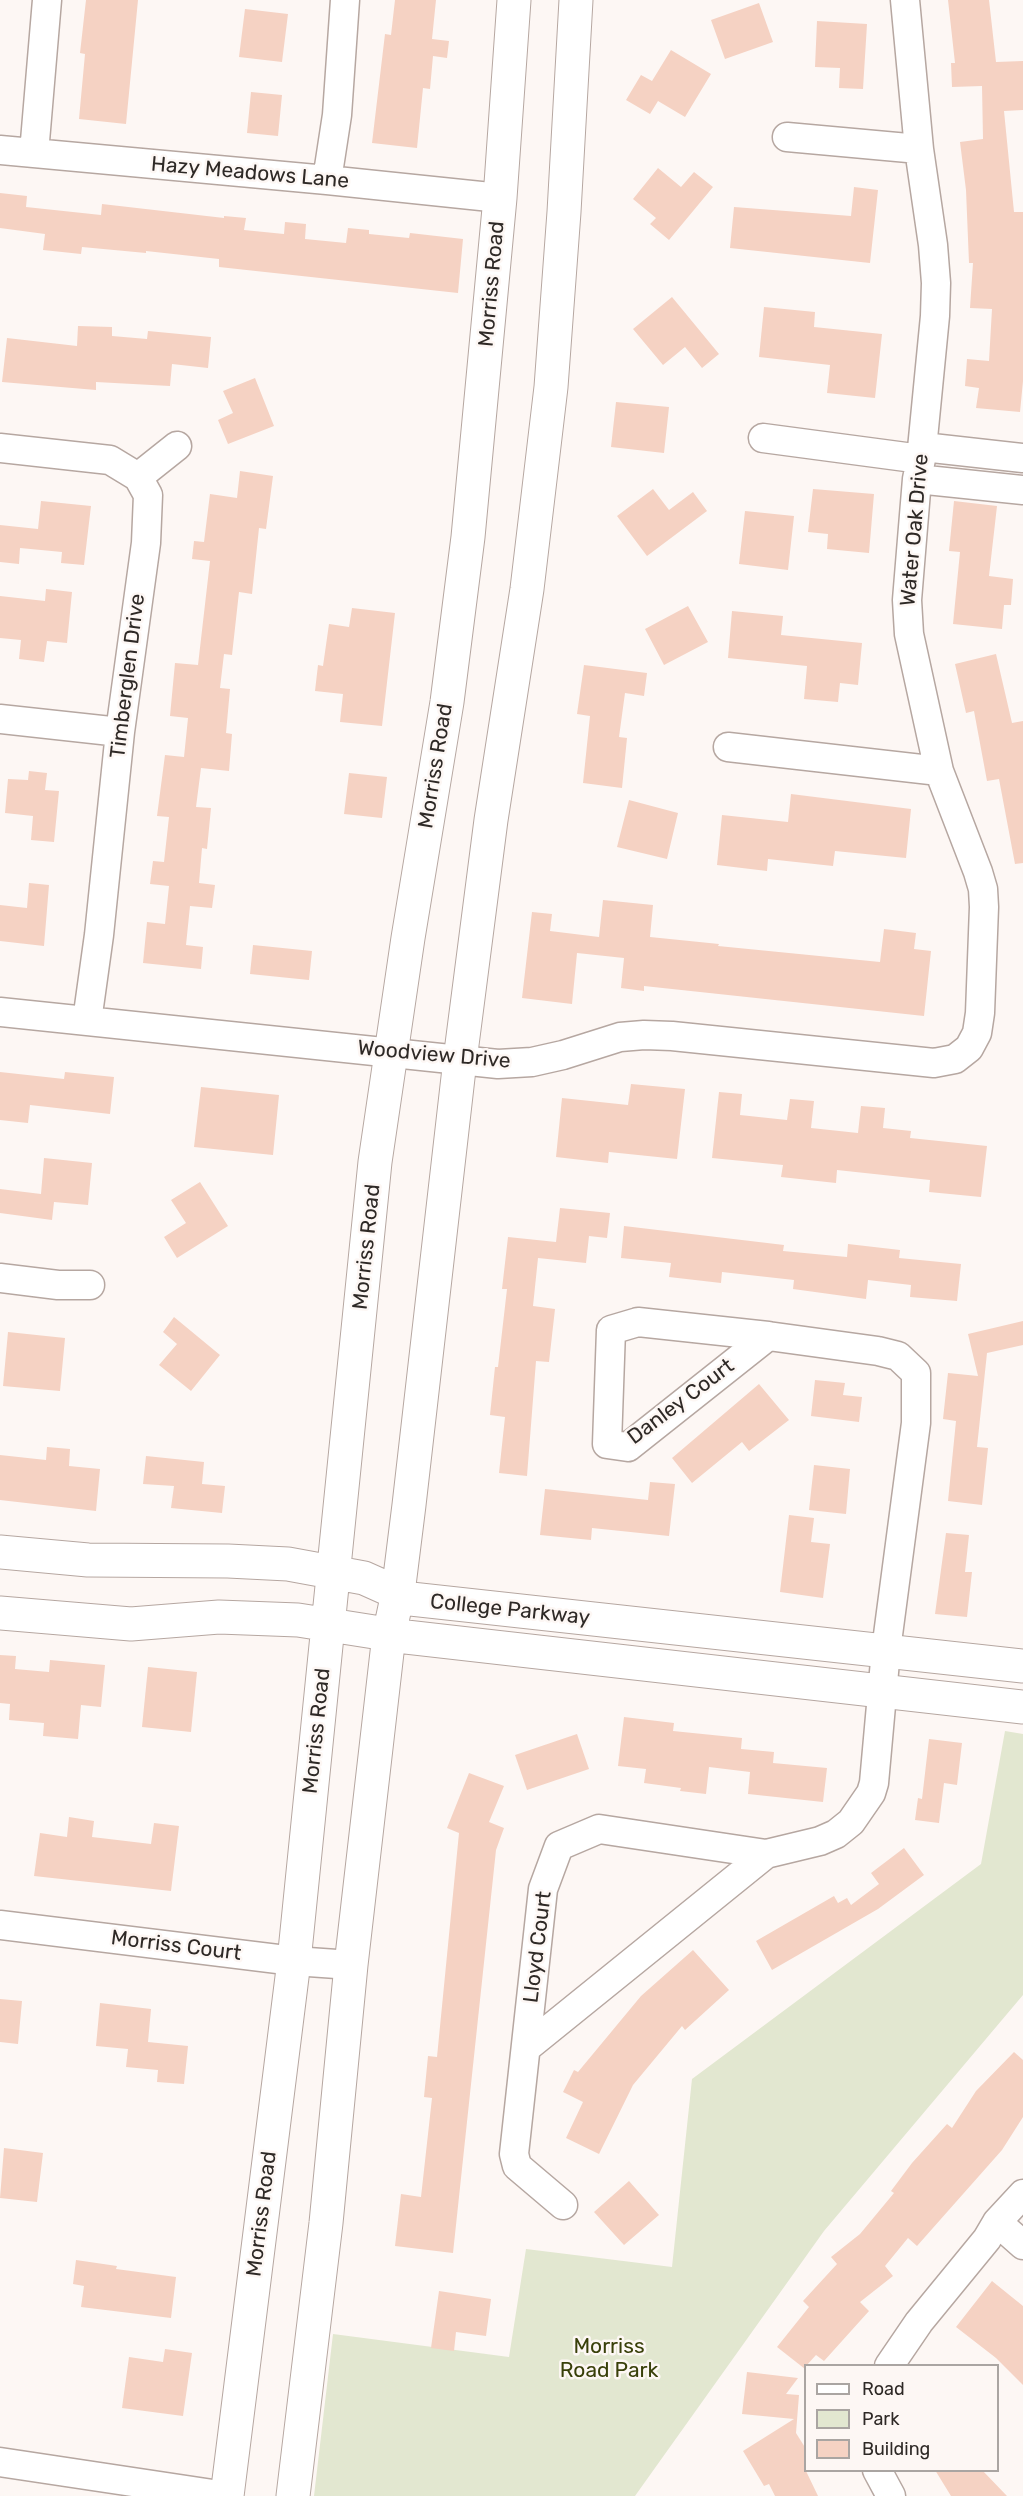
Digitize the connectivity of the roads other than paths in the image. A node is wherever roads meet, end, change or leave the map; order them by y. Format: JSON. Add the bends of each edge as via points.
{"nodes":[{"id":1,"x":47,"y":0,"type":"edge"},
{"id":2,"x":345,"y":0,"type":"edge"},
{"id":3,"x":514,"y":0,"type":"edge"},
{"id":4,"x":576,"y":0,"type":"edge"},
{"id":5,"x":905,"y":0,"type":"edge"},
{"id":6,"x":787,"y":137,"type":"dead end"},
{"id":7,"x":919,"y":149,"type":"junction"},
{"id":8,"x":0,"y":150,"type":"edge"},
{"id":9,"x":34,"y":153,"type":"junction"},
{"id":10,"x":327,"y":180,"type":"junction"},
{"id":11,"x":500,"y":198,"type":"junction"},
{"id":12,"x":763,"y":438,"type":"dead end"},
{"id":13,"x":177,"y":446,"type":"dead end"},
{"id":14,"x":0,"y":448,"type":"edge"},
{"id":15,"x":1023,"y":458,"type":"edge"},
{"id":16,"x":920,"y":462,"type":"junction"},
{"id":17,"x":138,"y":477,"type":"junction"},
{"id":18,"x":1023,"y":490,"type":"edge"},
{"id":19,"x":0,"y":719,"type":"edge"},
{"id":20,"x":120,"y":732,"type":"junction"},
{"id":21,"x":728,"y":747,"type":"dead end"},
{"id":22,"x":939,"y":771,"type":"junction"},
{"id":23,"x":0,"y":1012,"type":"edge"},
{"id":24,"x":87,"y":1021,"type":"junction"},
{"id":25,"x":969,"y":1048,"type":"joint"},
{"id":26,"x":391,"y":1053,"type":"junction"},
{"id":27,"x":460,"y":1060,"type":"junction"},
{"id":28,"x":0,"y":1278,"type":"edge"},
{"id":29,"x":90,"y":1285,"type":"dead end"},
{"id":30,"x":768,"y":1336,"type":"junction"},
{"id":31,"x":0,"y":1552,"type":"edge"},
{"id":32,"x":332,"y":1572,"type":"junction"},
{"id":33,"x":398,"y":1593,"type":"junction"},
{"id":34,"x":0,"y":1613,"type":"edge"},
{"id":35,"x":328,"y":1625,"type":"junction"},
{"id":36,"x":389,"y":1635,"type":"junction"},
{"id":37,"x":886,"y":1650,"type":"junction"},
{"id":38,"x":1023,"y":1666,"type":"edge"},
{"id":39,"x":883,"y":1692,"type":"junction"},
{"id":40,"x":1023,"y":1707,"type":"edge"},
{"id":41,"x":766,"y":1854,"type":"junction"},
{"id":42,"x":0,"y":1925,"type":"edge"},
{"id":43,"x":294,"y":1961,"type":"junction"},
{"id":44,"x":351,"y":1965,"type":"junction"},
{"id":45,"x":526,"y":2048,"type":"junction"},
{"id":46,"x":1023,"y":2194,"type":"edge"},
{"id":47,"x":563,"y":2205,"type":"dead end"},
{"id":48,"x":997,"y":2222,"type":"junction"},
{"id":49,"x":1023,"y":2245,"type":"edge"},
{"id":50,"x":890,"y":2364,"type":"edge"},
{"id":51,"x":0,"y":2462,"type":"edge"},
{"id":52,"x":878,"y":2472,"type":"edge"},
{"id":53,"x":227,"y":2496,"type":"edge"},
{"id":54,"x":292,"y":2496,"type":"edge"},
{"id":55,"x":891,"y":2496,"type":"edge"}],
"edges":[{"from":1,"to":9,"type":"street"},
{"from":2,"to":10,"type":"street","via":[[337,115]]},
{"from":3,"to":11,"type":"main road","name":"Morriss Road"},
{"from":4,"to":27,"type":"main road","via":[[551,387],[527,589],[491,820]]},
{"from":5,"to":7,"type":"street","name":"Water Oak Drive"},
{"from":6,"to":7,"type":"street"},
{"from":7,"to":16,"type":"street","name":"Water Oak Drive","via":[[936,283]]},
{"from":8,"to":9,"type":"street","name":"Hazy Meadows Lane"},
{"from":9,"to":10,"type":"street","name":"Hazy Meadows Lane"},
{"from":10,"to":11,"type":"street","name":"Hazy Meadows Lane"},
{"from":11,"to":26,"type":"main road","name":"Morriss Road","via":[[467,549],[447,702]]},
{"from":12,"to":16,"type":"street"},
{"from":13,"to":17,"type":"street"},
{"from":14,"to":17,"type":"street","via":[[110,460]]},
{"from":15,"to":16,"type":"street"},
{"from":16,"to":18,"type":"street"},
{"from":16,"to":22,"type":"street","name":"Water Oak Drive","via":[[907,600],[909,634]]},
{"from":17,"to":20,"type":"street","name":"Timberglen Drive","via":[[148,495],[146,543]]},
{"from":19,"to":20,"type":"street"},
{"from":20,"to":24,"type":"street","name":"Timberglen Drive"},
{"from":21,"to":22,"type":"street"},
{"from":22,"to":25,"type":"street","name":"Water Oak Drive","via":[[983,889],[980,1013],[977,1033]]},
{"from":23,"to":24,"type":"street","name":"Woodview Drive"},
{"from":24,"to":26,"type":"street","name":"Woodview Drive"},
{"from":25,"to":27,"type":"street","name":"Woodview Drive","via":[[955,1059],[934,1063],[644,1035],[620,1037],[532,1062]]},
{"from":26,"to":27,"type":"street","name":"Woodview Drive"},
{"from":26,"to":32,"type":"main road","name":"Morriss Road","via":[[375,1162]]},
{"from":27,"to":33,"type":"main road"},
{"from":28,"to":29,"type":"street"},
{"from":30,"to":30,"type":"street","name":"Danley Court","via":[[638,1322],[611,1330],[607,1444],[628,1447]]},
{"from":30,"to":37,"type":"street","name":"Danley Court","via":[[898,1356],[916,1373],[916,1423]]},
{"from":31,"to":32,"type":"main road","name":"College Parkway","via":[[88,1560],[288,1564]]},
{"from":32,"to":33,"type":"main road","name":"College Parkway","via":[[364,1578]]},
{"from":32,"to":35,"type":"main road","name":"Morriss Road"},
{"from":33,"to":36,"type":"main road"},
{"from":33,"to":37,"type":"main road","name":"College Parkway","via":[[411,1599]]},
{"from":34,"to":35,"type":"main road","name":"College Parkway","via":[[131,1624],[219,1617]]},
{"from":35,"to":36,"type":"main road","name":"College Parkway"},
{"from":35,"to":43,"type":"main road","name":"Morriss Road"},
{"from":36,"to":39,"type":"main road","name":"College Parkway"},
{"from":36,"to":44,"type":"main road"},
{"from":37,"to":38,"type":"main road","name":"College Parkway"},
{"from":37,"to":39,"type":"street","name":"Lloyd Court"},
{"from":39,"to":40,"type":"main road","name":"College Parkway"},
{"from":39,"to":41,"type":"street","name":"Lloyd Court","via":[[874,1783],[851,1822],[820,1841]]},
{"from":41,"to":45,"type":"street","name":"Lloyd Court"},
{"from":41,"to":45,"type":"street","name":"Lloyd Court","via":[[599,1829],[559,1846],[543,1889]]},
{"from":42,"to":43,"type":"street","name":"Morriss Court"},
{"from":43,"to":44,"type":"street","name":"Morriss Court"},
{"from":43,"to":53,"type":"main road","name":"Morriss Road"},
{"from":44,"to":54,"type":"main road","via":[[326,2223]]},
{"from":45,"to":47,"type":"street","name":"Lloyd Court","via":[[514,2137],[515,2161]]},
{"from":46,"to":48,"type":"street"},
{"from":48,"to":49,"type":"street"},
{"from":48,"to":50,"type":"street"},
{"from":51,"to":53,"type":"street"},
{"from":52,"to":55,"type":"street"}]}
